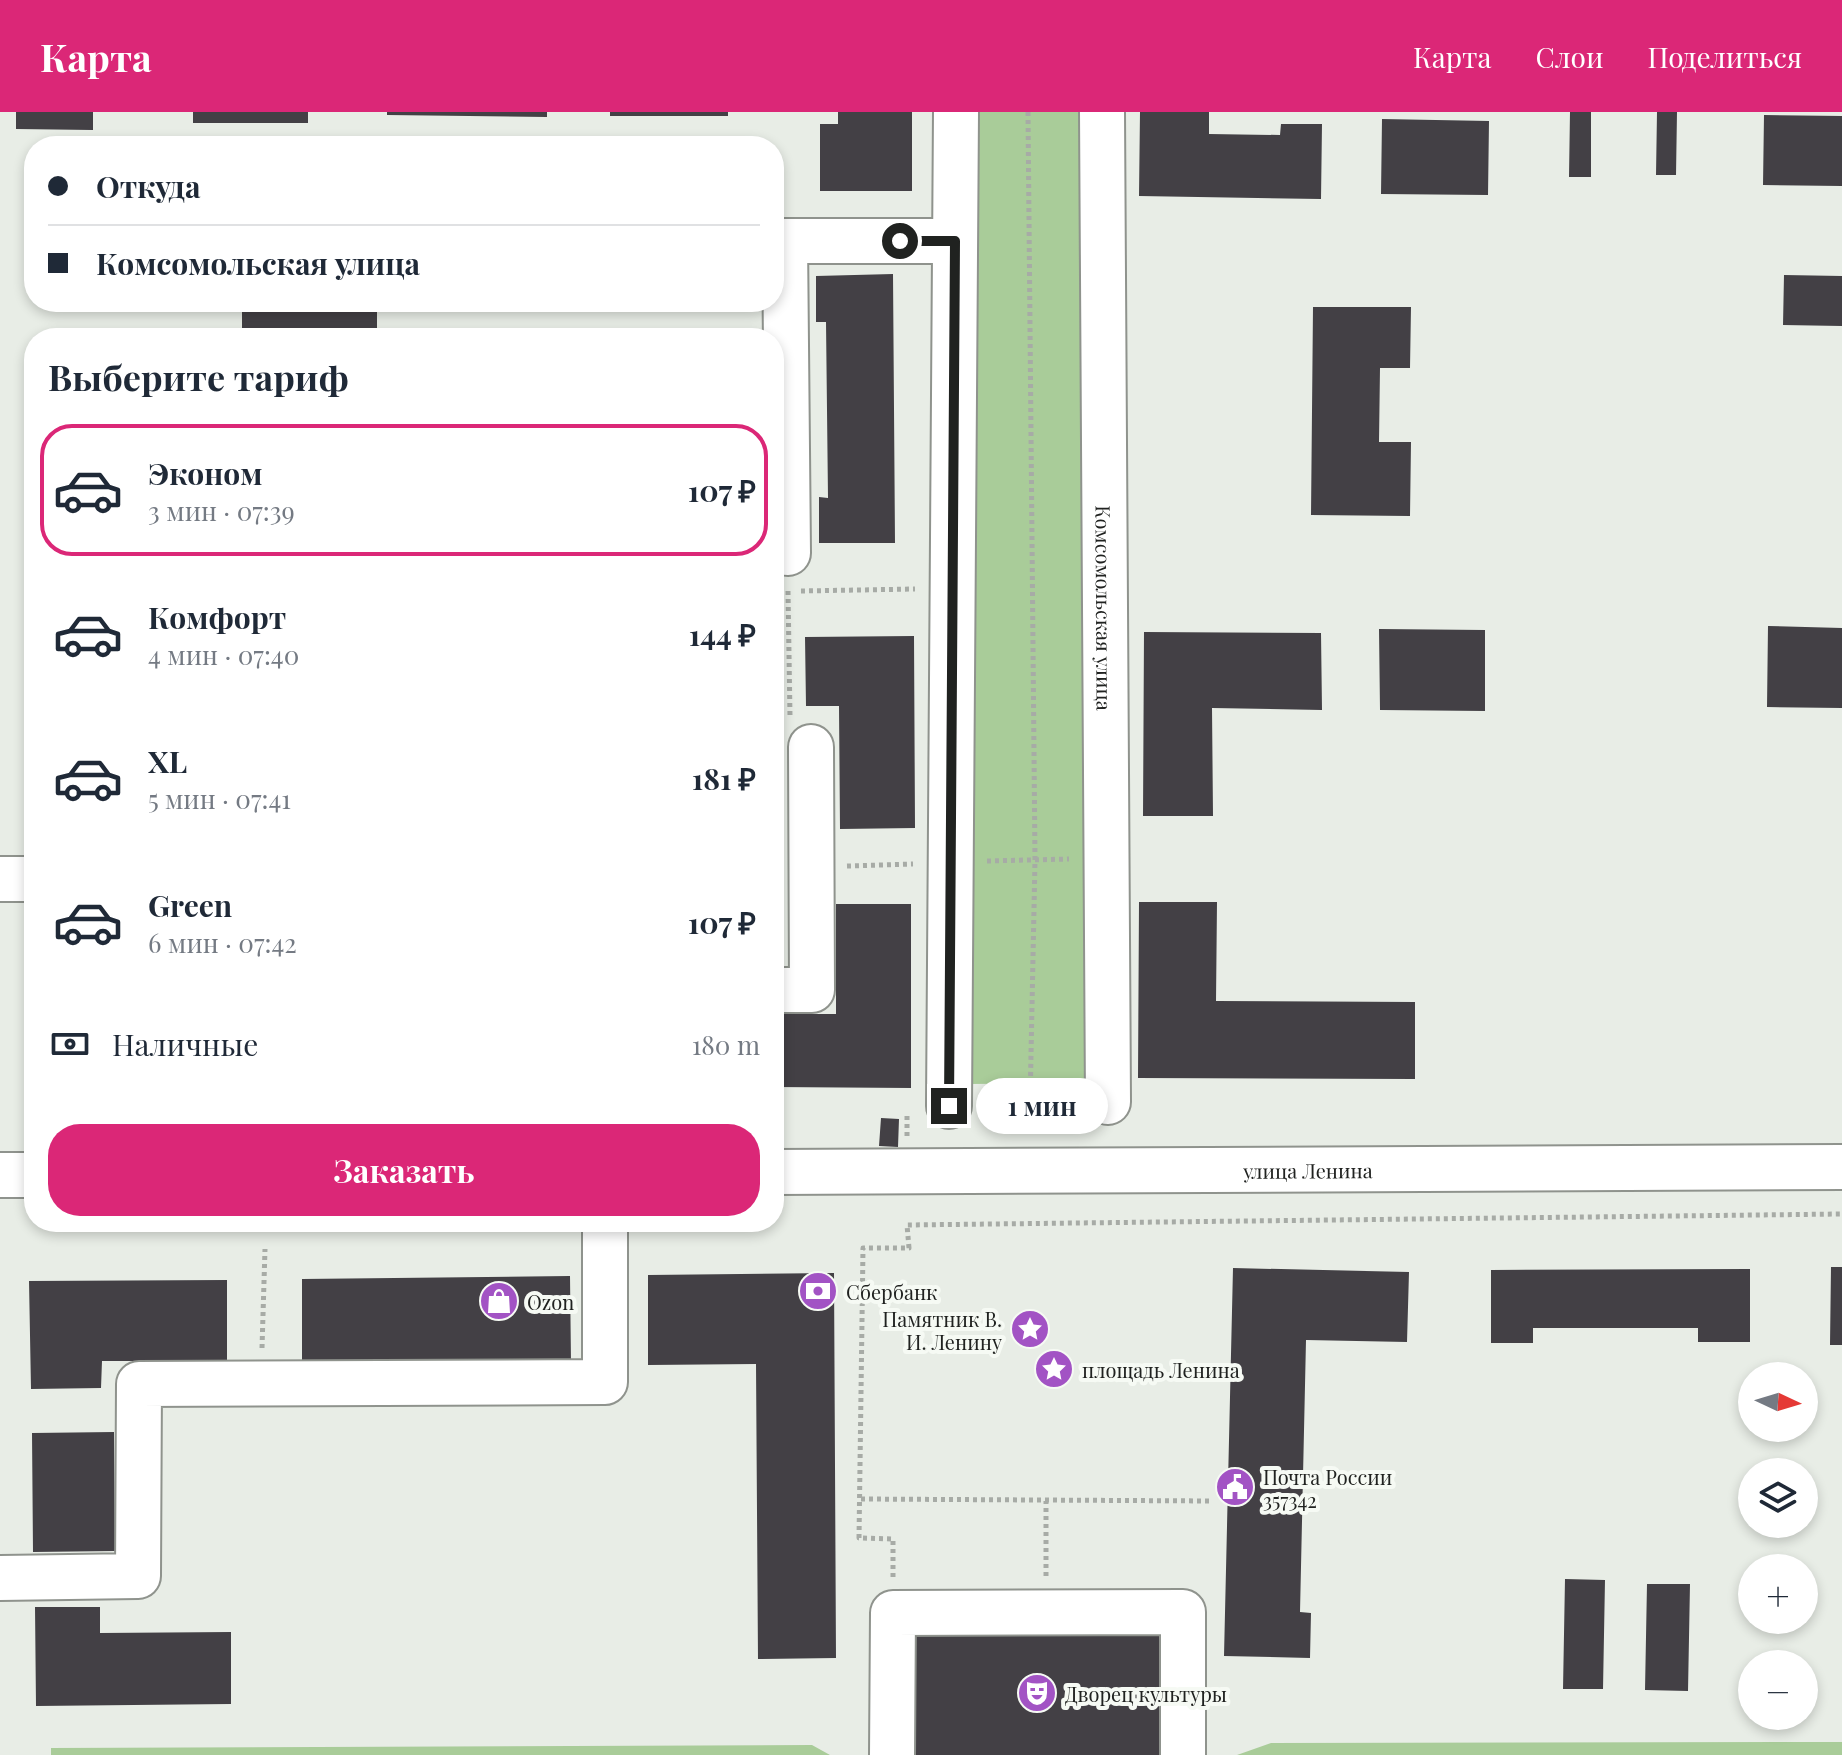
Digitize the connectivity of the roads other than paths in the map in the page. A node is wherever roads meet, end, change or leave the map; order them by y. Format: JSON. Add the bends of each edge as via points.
{"nodes":[{"id":1,"x":956,"y":112,"type":"edge"},
{"id":2,"x":1102,"y":112,"type":"edge"},
{"id":3,"x":955,"y":241,"type":"junction"},
{"id":4,"x":788,"y":572,"type":"road end"},
{"id":5,"x":800,"y":739,"type":"road end"},
{"id":6,"x":0,"y":879,"type":"edge"},
{"id":7,"x":24,"y":879,"type":"edge"},
{"id":8,"x":784,"y":990,"type":"edge"},
{"id":9,"x":1108,"y":1102,"type":"dead end"},
{"id":10,"x":949,"y":1106,"type":"dead end"},
{"id":11,"x":1842,"y":1167,"type":"edge"},
{"id":12,"x":784,"y":1172,"type":"edge"},
{"id":13,"x":0,"y":1175,"type":"edge"},
{"id":14,"x":24,"y":1175,"type":"edge"},
{"id":15,"x":605,"y":1232,"type":"edge"},
{"id":16,"x":0,"y":1578,"type":"edge"},
{"id":17,"x":892,"y":1755,"type":"edge"},
{"id":18,"x":1183,"y":1755,"type":"edge"}],
"edges":[{"from":1,"to":3,"type":"street"},
{"from":2,"to":9,"type":"street","name":"Комсомольская улица"},
{"from":3,"to":4,"type":"street","via":[[785,241]]},
{"from":3,"to":10,"type":"street"},
{"from":5,"to":8,"type":"street","via":[[812,990]]},
{"from":6,"to":7,"type":"street"},
{"from":11,"to":12,"type":"street","name":"улица Ленина"},
{"from":13,"to":14,"type":"street"},
{"from":15,"to":16,"type":"street","via":[[605,1382],[139,1384],[138,1576]]},
{"from":17,"to":18,"type":"street","via":[[893,1613],[1183,1612]]}]}
